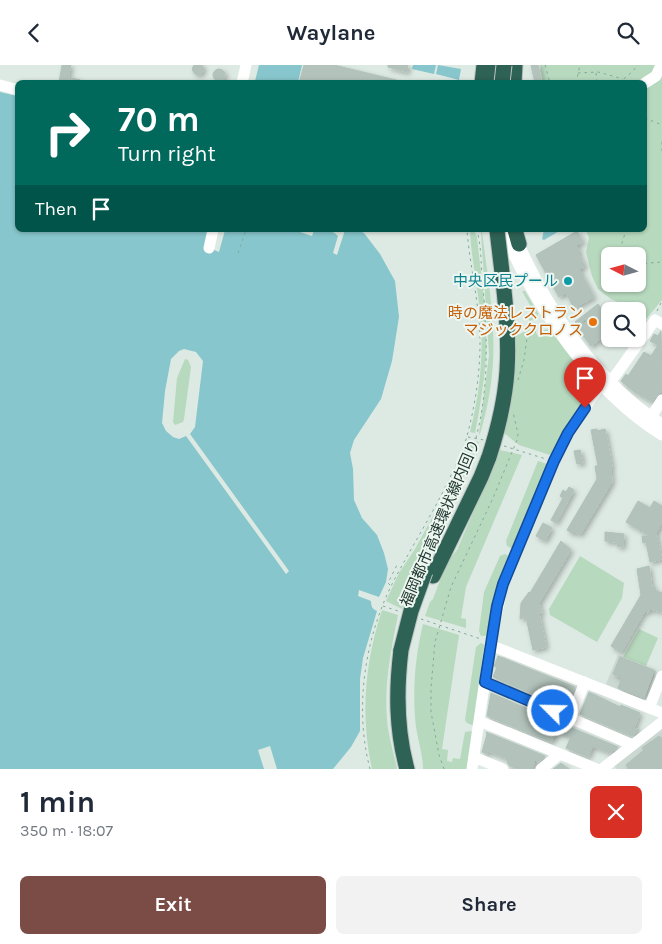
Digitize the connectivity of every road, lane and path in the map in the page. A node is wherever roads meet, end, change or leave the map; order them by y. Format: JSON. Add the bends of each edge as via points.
{"nodes":[{"id":1,"x":246,"y":65,"type":"edge"},
{"id":2,"x":484,"y":65,"type":"edge"},
{"id":3,"x":545,"y":65,"type":"edge"},
{"id":4,"x":580,"y":65,"type":"edge"},
{"id":5,"x":638,"y":65,"type":"edge"},
{"id":6,"x":661,"y":65,"type":"edge"},
{"id":7,"x":596,"y":72,"type":"junction"},
{"id":8,"x":578,"y":73,"type":"junction"},
{"id":9,"x":623,"y":79,"type":"joint"},
{"id":10,"x":243,"y":80,"type":"edge"},
{"id":11,"x":482,"y":80,"type":"edge"},
{"id":12,"x":549,"y":80,"type":"edge"},
{"id":13,"x":577,"y":80,"type":"edge"},
{"id":14,"x":597,"y":80,"type":"edge"},
{"id":15,"x":647,"y":82,"type":"edge"},
{"id":16,"x":0,"y":85,"type":"edge"},
{"id":17,"x":15,"y":89,"type":"edge"},
{"id":18,"x":647,"y":118,"type":"edge"},
{"id":19,"x":662,"y":125,"type":"edge"},
{"id":20,"x":662,"y":142,"type":"edge"},
{"id":21,"x":662,"y":155,"type":"edge"},
{"id":22,"x":212,"y":232,"type":"edge"},
{"id":23,"x":245,"y":232,"type":"edge"},
{"id":24,"x":467,"y":232,"type":"edge"},
{"id":25,"x":477,"y":232,"type":"edge"},
{"id":26,"x":488,"y":232,"type":"edge"},
{"id":27,"x":497,"y":232,"type":"edge"},
{"id":28,"x":505,"y":232,"type":"edge"},
{"id":29,"x":625,"y":232,"type":"edge"},
{"id":30,"x":516,"y":235,"type":"edge"},
{"id":31,"x":621,"y":247,"type":"edge"},
{"id":32,"x":208,"y":248,"type":"dead end"},
{"id":33,"x":238,"y":253,"type":"dead end"},
{"id":34,"x":662,"y":262,"type":"edge"},
{"id":35,"x":646,"y":263,"type":"edge"},
{"id":36,"x":662,"y":301,"type":"edge"},
{"id":37,"x":660,"y":307,"type":"dead end"},
{"id":38,"x":588,"y":319,"type":"dead end"},
{"id":39,"x":547,"y":324,"type":"dead end"},
{"id":40,"x":662,"y":324,"type":"edge"},
{"id":41,"x":576,"y":328,"type":"dead end"},
{"id":42,"x":518,"y":382,"type":"dead end"},
{"id":43,"x":605,"y":383,"type":"junction"},
{"id":44,"x":662,"y":400,"type":"edge"},
{"id":45,"x":514,"y":407,"type":"dead end"},
{"id":46,"x":652,"y":417,"type":"junction"},
{"id":47,"x":662,"y":424,"type":"edge"},
{"id":48,"x":662,"y":435,"type":"edge"},
{"id":49,"x":467,"y":437,"type":"junction"},
{"id":50,"x":476,"y":438,"type":"junction"},
{"id":51,"x":503,"y":446,"type":"dead end"},
{"id":52,"x":513,"y":448,"type":"junction"},
{"id":53,"x":485,"y":450,"type":"junction"},
{"id":54,"x":554,"y":461,"type":"junction"},
{"id":55,"x":398,"y":563,"type":"dead end"},
{"id":56,"x":391,"y":585,"type":"junction"},
{"id":57,"x":382,"y":606,"type":"junction"},
{"id":58,"x":399,"y":611,"type":"dead end"},
{"id":59,"x":416,"y":617,"type":"dead end"},
{"id":60,"x":439,"y":625,"type":"junction"},
{"id":61,"x":490,"y":645,"type":"junction"},
{"id":62,"x":405,"y":651,"type":"junction"},
{"id":63,"x":662,"y":676,"type":"edge"},
{"id":64,"x":485,"y":682,"type":"junction"},
{"id":65,"x":585,"y":682,"type":"junction"},
{"id":66,"x":649,"y":708,"type":"junction"},
{"id":67,"x":662,"y":713,"type":"edge"},
{"id":68,"x":570,"y":719,"type":"junction"},
{"id":69,"x":479,"y":721,"type":"junction"},
{"id":70,"x":662,"y":722,"type":"edge"},
{"id":71,"x":633,"y":745,"type":"junction"},
{"id":72,"x":560,"y":754,"type":"junction"},
{"id":73,"x":474,"y":757,"type":"junction"},
{"id":74,"x":370,"y":769,"type":"edge"},
{"id":75,"x":407,"y":769,"type":"edge"},
{"id":76,"x":417,"y":769,"type":"edge"},
{"id":77,"x":444,"y":769,"type":"edge"},
{"id":78,"x":472,"y":769,"type":"edge"},
{"id":79,"x":503,"y":769,"type":"edge"},
{"id":80,"x":541,"y":769,"type":"edge"},
{"id":81,"x":598,"y":769,"type":"edge"},
{"id":82,"x":602,"y":769,"type":"edge"}],
"edges":[{"from":1,"to":10,"type":"street"},
{"from":2,"to":11,"type":"highway"},
{"from":3,"to":12,"type":"path"},
{"from":4,"to":8,"type":"path"},
{"from":5,"to":9,"type":"path"},
{"from":6,"to":15,"type":"street","via":[[656,76]]},
{"from":7,"to":8,"type":"path"},
{"from":7,"to":9,"type":"path"},
{"from":7,"to":14,"type":"path"},
{"from":8,"to":13,"type":"path"},
{"from":16,"to":17,"type":"street"},
{"from":18,"to":19,"type":"path"},
{"from":20,"to":21,"type":"path"},
{"from":22,"to":32,"type":"street"},
{"from":23,"to":33,"type":"path"},
{"from":24,"to":49,"type":"path","via":[[480,342],[475,397]]},
{"from":25,"to":50,"type":"path","via":[[487,355]]},
{"from":26,"to":53,"type":"highway","via":[[498,371]]},
{"from":27,"to":53,"type":"highway","name":"福岡都市高速環状線内回り","bridge":true,"via":[[507,371],[501,414]]},
{"from":28,"to":43,"type":"street","via":[[516,261],[541,304],[567,342]]},
{"from":29,"to":31,"type":"path"},
{"from":30,"to":43,"type":"street","via":[[535,279]]},
{"from":34,"to":35,"type":"path"},
{"from":36,"to":37,"type":"path"},
{"from":38,"to":41,"type":"path"},
{"from":39,"to":42,"type":"path","via":[[527,338]]},
{"from":40,"to":43,"type":"street","via":[[655,320],[614,376]]},
{"from":43,"to":46,"type":"street"},
{"from":43,"to":48,"type":"street","via":[[647,426]]},
{"from":43,"to":54,"type":"street","via":[[568,433]]},
{"from":44,"to":46,"type":"street"},
{"from":45,"to":52,"type":"path","via":[[518,434]]},
{"from":46,"to":47,"type":"street"},
{"from":49,"to":50,"type":"path"},
{"from":49,"to":56,"type":"path","via":[[441,497]]},
{"from":50,"to":53,"type":"path"},
{"from":51,"to":52,"type":"path"},
{"from":52,"to":54,"type":"path"},
{"from":52,"to":60,"type":"path","via":[[451,587]]},
{"from":53,"to":62,"type":"highway","bridge":true,"via":[[411,611]]},
{"from":54,"to":61,"type":"street","via":[[503,584]]},
{"from":55,"to":56,"type":"path","via":[[388,583]]},
{"from":56,"to":57,"type":"path"},
{"from":57,"to":58,"type":"path"},
{"from":57,"to":74,"type":"path","via":[[365,672],[363,715]]},
{"from":59,"to":60,"type":"path"},
{"from":60,"to":61,"type":"path","via":[[478,637]]},
{"from":60,"to":77,"type":"path","via":[[432,660],[431,703]]},
{"from":61,"to":64,"type":"street"},
{"from":61,"to":65,"type":"street"},
{"from":62,"to":75,"type":"highway","via":[[397,689],[397,710]]},
{"from":62,"to":76,"type":"highway","via":[[406,709]]},
{"from":63,"to":66,"type":"street"},
{"from":64,"to":68,"type":"street"},
{"from":64,"to":69,"type":"street"},
{"from":65,"to":66,"type":"street"},
{"from":65,"to":68,"type":"street"},
{"from":66,"to":67,"type":"street"},
{"from":68,"to":71,"type":"street"},
{"from":69,"to":72,"type":"street"},
{"from":69,"to":73,"type":"street"},
{"from":70,"to":71,"type":"street"},
{"from":71,"to":82,"type":"street"},
{"from":72,"to":80,"type":"street"},
{"from":72,"to":81,"type":"street"},
{"from":73,"to":78,"type":"street"},
{"from":73,"to":79,"type":"street"}]}
